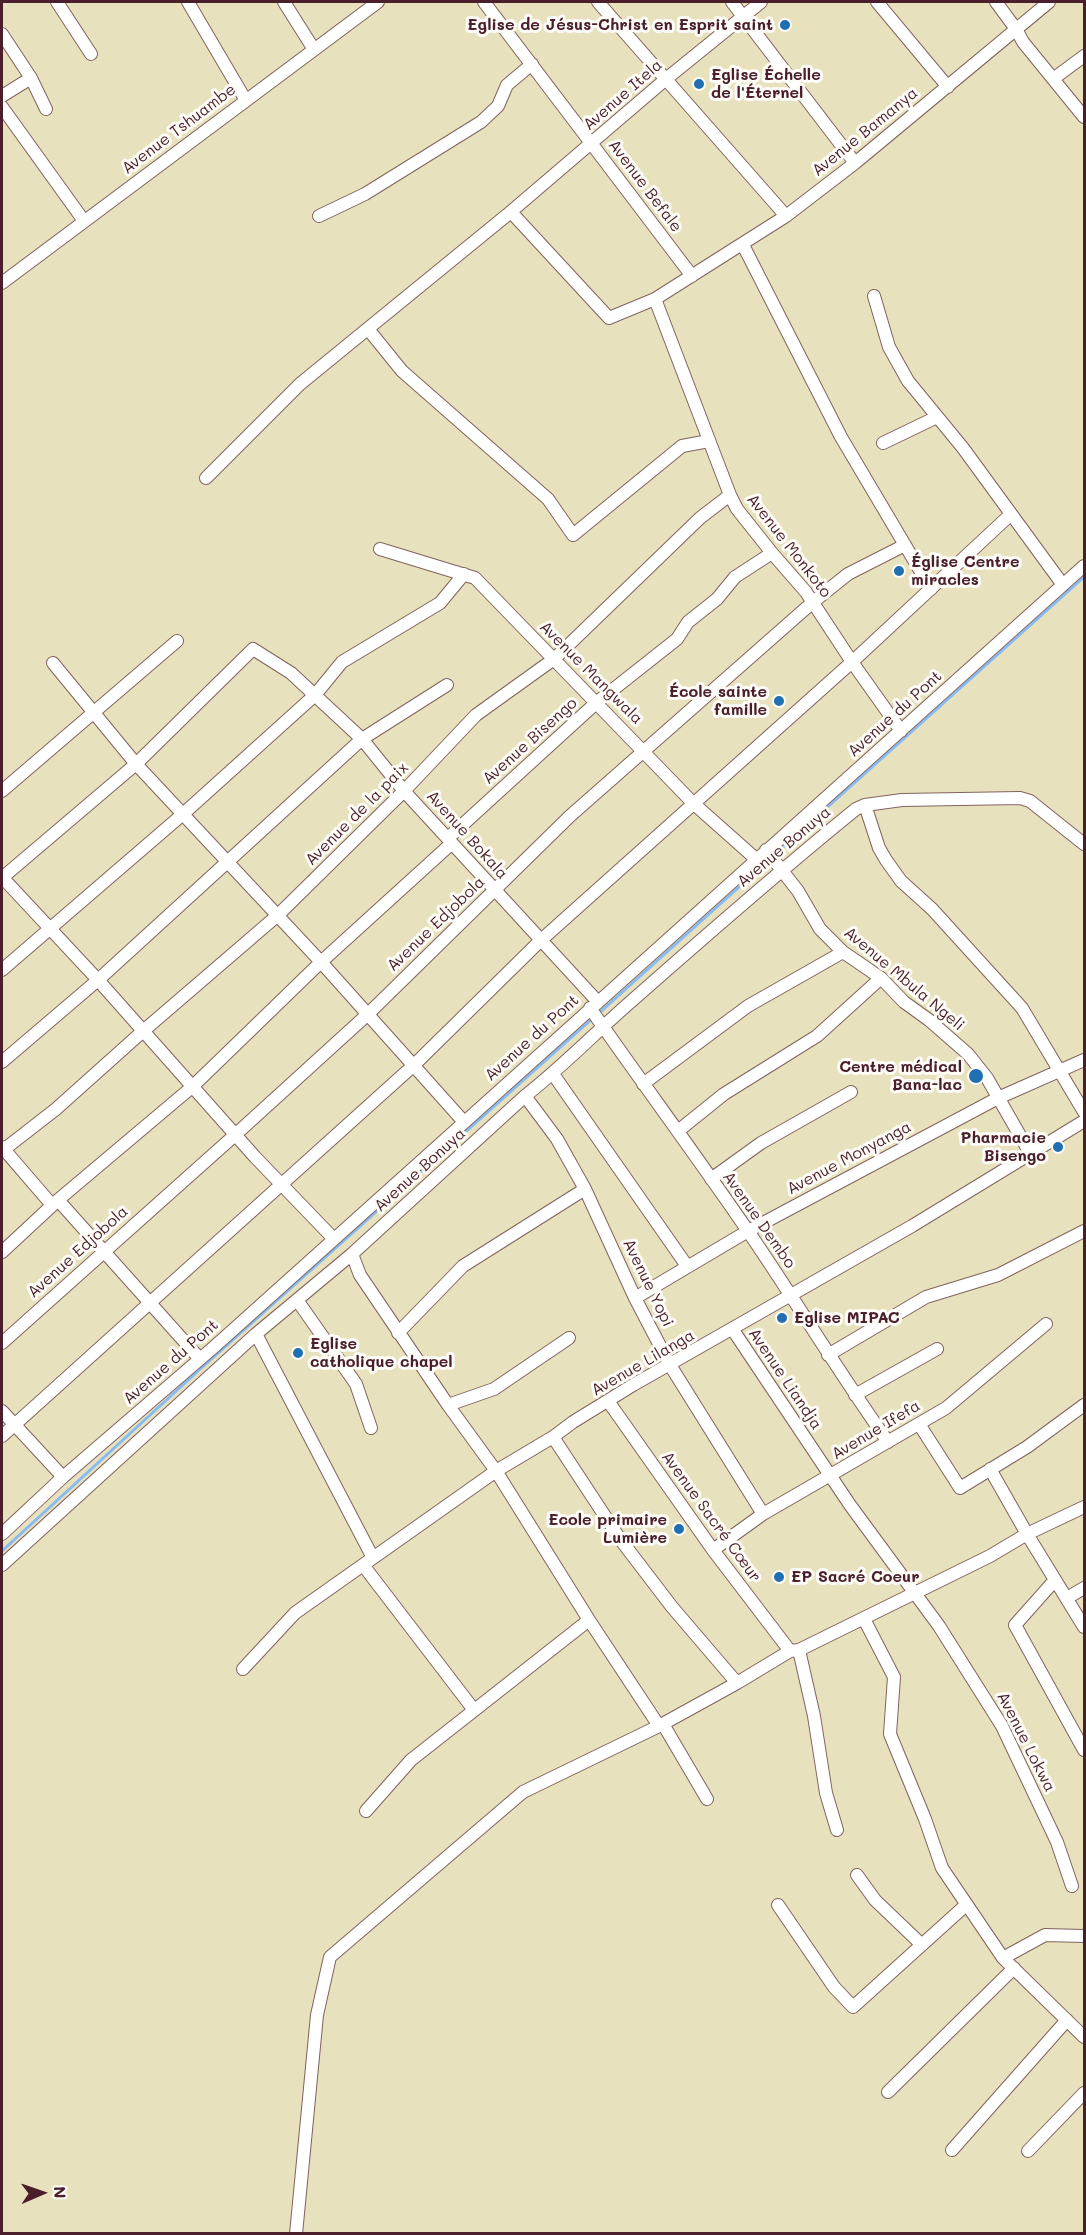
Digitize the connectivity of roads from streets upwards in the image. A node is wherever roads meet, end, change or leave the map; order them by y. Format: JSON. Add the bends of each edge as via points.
{"nodes":[{"id":1,"x":57,"y":2,"type":"edge"},
{"id":2,"x":188,"y":2,"type":"edge"},
{"id":3,"x":284,"y":2,"type":"edge"},
{"id":4,"x":378,"y":2,"type":"edge"},
{"id":5,"x":484,"y":2,"type":"edge"},
{"id":6,"x":598,"y":2,"type":"edge"},
{"id":7,"x":732,"y":2,"type":"edge"},
{"id":8,"x":761,"y":2,"type":"edge"},
{"id":9,"x":877,"y":2,"type":"edge"},
{"id":10,"x":996,"y":2,"type":"edge"},
{"id":11,"x":1049,"y":2,"type":"edge"},
{"id":12,"x":743,"y":16,"type":"junction"},
{"id":13,"x":1016,"y":28,"type":"junction"},
{"id":14,"x":2,"y":34,"type":"edge"},
{"id":15,"x":313,"y":48,"type":"junction"},
{"id":16,"x":92,"y":54,"type":"dead end"},
{"id":17,"x":1084,"y":56,"type":"edge"},
{"id":18,"x":532,"y":64,"type":"junction"},
{"id":19,"x":31,"y":78,"type":"junction"},
{"id":20,"x":666,"y":79,"type":"junction"},
{"id":21,"x":1053,"y":79,"type":"junction"},
{"id":22,"x":948,"y":87,"type":"junction"},
{"id":23,"x":2,"y":96,"type":"edge"},
{"id":24,"x":245,"y":99,"type":"junction"},
{"id":25,"x":2,"y":107,"type":"edge"},
{"id":26,"x":46,"y":109,"type":"dead end"},
{"id":27,"x":1084,"y":117,"type":"edge"},
{"id":28,"x":592,"y":142,"type":"junction"},
{"id":29,"x":855,"y":164,"type":"junction"},
{"id":30,"x":509,"y":214,"type":"junction"},
{"id":31,"x":319,"y":216,"type":"dead end"},
{"id":32,"x":786,"y":216,"type":"junction"},
{"id":33,"x":84,"y":221,"type":"junction"},
{"id":34,"x":743,"y":245,"type":"junction"},
{"id":35,"x":692,"y":276,"type":"junction"},
{"id":36,"x":2,"y":283,"type":"edge"},
{"id":37,"x":874,"y":296,"type":"dead end"},
{"id":38,"x":655,"y":299,"type":"junction"},
{"id":39,"x":368,"y":328,"type":"junction"},
{"id":40,"x":938,"y":417,"type":"junction"},
{"id":41,"x":709,"y":441,"type":"junction"},
{"id":42,"x":883,"y":444,"type":"dead end"},
{"id":43,"x":206,"y":478,"type":"dead end"},
{"id":44,"x":730,"y":495,"type":"junction"},
{"id":45,"x":1010,"y":515,"type":"junction"},
{"id":46,"x":905,"y":545,"type":"junction"},
{"id":47,"x":380,"y":549,"type":"dead end"},
{"id":48,"x":772,"y":553,"type":"junction"},
{"id":49,"x":1084,"y":566,"type":"edge"},
{"id":50,"x":464,"y":574,"type":"junction"},
{"id":51,"x":1063,"y":585,"type":"junction"},
{"id":52,"x":931,"y":588,"type":"junction"},
{"id":53,"x":813,"y":602,"type":"junction"},
{"id":54,"x":177,"y":641,"type":"dead end"},
{"id":55,"x":554,"y":659,"type":"junction"},
{"id":56,"x":852,"y":662,"type":"junction"},
{"id":57,"x":53,"y":663,"type":"dead end"},
{"id":58,"x":447,"y":685,"type":"dead end"},
{"id":59,"x":315,"y":695,"type":"junction"},
{"id":60,"x":596,"y":703,"type":"junction"},
{"id":61,"x":93,"y":713,"type":"junction"},
{"id":62,"x":901,"y":730,"type":"junction"},
{"id":63,"x":362,"y":739,"type":"junction"},
{"id":64,"x":645,"y":751,"type":"junction"},
{"id":65,"x":136,"y":764,"type":"junction"},
{"id":66,"x":2,"y":791,"type":"edge"},
{"id":67,"x":404,"y":791,"type":"junction"},
{"id":68,"x":693,"y":802,"type":"junction"},
{"id":69,"x":865,"y":805,"type":"junction"},
{"id":70,"x":183,"y":814,"type":"junction"},
{"id":71,"x":450,"y":841,"type":"junction"},
{"id":72,"x":1084,"y":844,"type":"edge"},
{"id":73,"x":756,"y":859,"type":"junction"},
{"id":74,"x":773,"y":859,"type":"junction"},
{"id":75,"x":227,"y":862,"type":"junction"},
{"id":76,"x":2,"y":878,"type":"edge"},
{"id":77,"x":495,"y":891,"type":"junction"},
{"id":78,"x":278,"y":915,"type":"junction"},
{"id":79,"x":50,"y":928,"type":"junction"},
{"id":80,"x":540,"y":940,"type":"junction"},
{"id":81,"x":843,"y":952,"type":"junction"},
{"id":82,"x":321,"y":962,"type":"junction"},
{"id":83,"x":2,"y":970,"type":"edge"},
{"id":84,"x":881,"y":978,"type":"junction"},
{"id":85,"x":98,"y":980,"type":"junction"},
{"id":86,"x":368,"y":1014,"type":"junction"},
{"id":87,"x":596,"y":1014,"type":"junction"},
{"id":88,"x":142,"y":1032,"type":"junction"},
{"id":89,"x":1084,"y":1060,"type":"edge"},
{"id":90,"x":2,"y":1062,"type":"edge"},
{"id":91,"x":414,"y":1065,"type":"junction"},
{"id":92,"x":1061,"y":1071,"type":"junction"},
{"id":93,"x":553,"y":1074,"type":"junction"},
{"id":94,"x":643,"y":1084,"type":"junction"},
{"id":95,"x":192,"y":1087,"type":"junction"},
{"id":96,"x":851,"y":1092,"type":"dead end"},
{"id":97,"x":525,"y":1096,"type":"junction"},
{"id":98,"x":998,"y":1098,"type":"junction"},
{"id":99,"x":1084,"y":1112,"type":"edge"},
{"id":100,"x":1084,"y":1121,"type":"edge"},
{"id":101,"x":464,"y":1122,"type":"junction"},
{"id":102,"x":678,"y":1131,"type":"junction"},
{"id":103,"x":235,"y":1136,"type":"junction"},
{"id":104,"x":2,"y":1149,"type":"edge"},
{"id":105,"x":1030,"y":1153,"type":"junction"},
{"id":106,"x":711,"y":1179,"type":"junction"},
{"id":107,"x":281,"y":1185,"type":"junction"},
{"id":108,"x":585,"y":1189,"type":"junction"},
{"id":109,"x":55,"y":1202,"type":"junction"},
{"id":110,"x":748,"y":1231,"type":"junction"},
{"id":111,"x":1084,"y":1231,"type":"edge"},
{"id":112,"x":334,"y":1239,"type":"junction"},
{"id":113,"x":105,"y":1250,"type":"junction"},
{"id":114,"x":2,"y":1252,"type":"edge"},
{"id":115,"x":352,"y":1254,"type":"junction"},
{"id":116,"x":687,"y":1266,"type":"junction"},
{"id":117,"x":792,"y":1295,"type":"junction"},
{"id":118,"x":635,"y":1298,"type":"junction"},
{"id":119,"x":297,"y":1300,"type":"junction"},
{"id":120,"x":150,"y":1302,"type":"junction"},
{"id":121,"x":1046,"y":1324,"type":"dead end"},
{"id":122,"x":733,"y":1329,"type":"junction"},
{"id":123,"x":398,"y":1333,"type":"junction"},
{"id":124,"x":256,"y":1334,"type":"junction"},
{"id":125,"x":568,"y":1338,"type":"dead end"},
{"id":126,"x":2,"y":1343,"type":"edge"},
{"id":127,"x":937,"y":1349,"type":"dead end"},
{"id":128,"x":828,"y":1355,"type":"junction"},
{"id":129,"x":200,"y":1359,"type":"junction"},
{"id":130,"x":670,"y":1365,"type":"junction"},
{"id":131,"x":855,"y":1395,"type":"junction"},
{"id":132,"x":608,"y":1401,"type":"junction"},
{"id":133,"x":448,"y":1406,"type":"junction"},
{"id":134,"x":1084,"y":1406,"type":"edge"},
{"id":135,"x":2,"y":1411,"type":"edge"},
{"id":136,"x":14,"y":1424,"type":"junction"},
{"id":137,"x":919,"y":1424,"type":"junction"},
{"id":138,"x":371,"y":1428,"type":"dead end"},
{"id":139,"x":2,"y":1436,"type":"edge"},
{"id":140,"x":553,"y":1437,"type":"junction"},
{"id":141,"x":888,"y":1442,"type":"junction"},
{"id":142,"x":990,"y":1469,"type":"junction"},
{"id":143,"x":496,"y":1471,"type":"junction"},
{"id":144,"x":830,"y":1476,"type":"junction"},
{"id":145,"x":63,"y":1477,"type":"junction"},
{"id":146,"x":1084,"y":1507,"type":"edge"},
{"id":147,"x":763,"y":1514,"type":"junction"},
{"id":148,"x":2,"y":1534,"type":"edge"},
{"id":149,"x":1027,"y":1534,"type":"junction"},
{"id":150,"x":713,"y":1550,"type":"junction"},
{"id":151,"x":368,"y":1561,"type":"junction"},
{"id":152,"x":2,"y":1565,"type":"edge"},
{"id":153,"x":1055,"y":1580,"type":"junction"},
{"id":154,"x":1084,"y":1588,"type":"edge"},
{"id":155,"x":915,"y":1592,"type":"junction"},
{"id":156,"x":1067,"y":1598,"type":"junction"},
{"id":157,"x":864,"y":1618,"type":"junction"},
{"id":158,"x":589,"y":1620,"type":"junction"},
{"id":159,"x":1084,"y":1627,"type":"edge"},
{"id":160,"x":795,"y":1650,"type":"junction"},
{"id":161,"x":243,"y":1669,"type":"dead end"},
{"id":162,"x":737,"y":1683,"type":"junction"},
{"id":163,"x":474,"y":1710,"type":"junction"},
{"id":164,"x":661,"y":1725,"type":"junction"},
{"id":165,"x":1084,"y":1750,"type":"edge"},
{"id":166,"x":707,"y":1799,"type":"dead end"},
{"id":167,"x":366,"y":1811,"type":"dead end"},
{"id":168,"x":837,"y":1830,"type":"dead end"},
{"id":169,"x":856,"y":1875,"type":"dead end"},
{"id":170,"x":1072,"y":1886,"type":"dead end"},
{"id":171,"x":778,"y":1905,"type":"dead end"},
{"id":172,"x":966,"y":1905,"type":"junction"},
{"id":173,"x":1084,"y":1936,"type":"edge"},
{"id":174,"x":922,"y":1945,"type":"junction"},
{"id":175,"x":1004,"y":1958,"type":"junction"},
{"id":176,"x":1014,"y":1968,"type":"junction"},
{"id":177,"x":1066,"y":2020,"type":"junction"},
{"id":178,"x":1084,"y":2037,"type":"edge"},
{"id":179,"x":888,"y":2091,"type":"dead end"},
{"id":180,"x":1084,"y":2093,"type":"edge"},
{"id":181,"x":952,"y":2150,"type":"dead end"},
{"id":182,"x":1028,"y":2151,"type":"dead end"},
{"id":183,"x":296,"y":2234,"type":"edge"}],
"edges":[{"from":1,"to":16,"type":"street"},
{"from":2,"to":24,"type":"street"},
{"from":3,"to":15,"type":"street"},
{"from":4,"to":15,"type":"street","name":"Avenue Tshuambe"},
{"from":5,"to":18,"type":"street","name":"Avenue Befale"},
{"from":6,"to":20,"type":"street"},
{"from":7,"to":12,"type":"street"},
{"from":8,"to":12,"type":"street","name":"Avenue Itela"},
{"from":9,"to":22,"type":"street"},
{"from":10,"to":13,"type":"street"},
{"from":11,"to":13,"type":"street","name":"Avenue Bamanya"},
{"from":12,"to":20,"type":"street","name":"Avenue Itela"},
{"from":12,"to":29,"type":"street"},
{"from":13,"to":21,"type":"street"},
{"from":13,"to":22,"type":"street","name":"Avenue Bamanya"},
{"from":14,"to":19,"type":"street"},
{"from":15,"to":24,"type":"street","name":"Avenue Tshuambe"},
{"from":17,"to":21,"type":"street"},
{"from":18,"to":28,"type":"street","name":"Avenue Befale"},
{"from":18,"to":31,"type":"street","via":[[507,85],[498,106],[481,122],[365,194]]},
{"from":19,"to":23,"type":"street"},
{"from":19,"to":26,"type":"street"},
{"from":20,"to":28,"type":"street","name":"Avenue Itela"},
{"from":20,"to":32,"type":"street"},
{"from":21,"to":27,"type":"street"},
{"from":22,"to":29,"type":"street","name":"Avenue Bamanya"},
{"from":24,"to":33,"type":"street","name":"Avenue Tshuambe"},
{"from":25,"to":33,"type":"street"},
{"from":28,"to":30,"type":"street","name":"Avenue Itela"},
{"from":28,"to":35,"type":"street","name":"Avenue Befale"},
{"from":29,"to":32,"type":"street","name":"Avenue Bamanya"},
{"from":30,"to":38,"type":"street","name":"Avenue Bamanya","via":[[609,318]]},
{"from":30,"to":39,"type":"street","name":"Avenue Itela"},
{"from":32,"to":34,"type":"street","name":"Avenue Bamanya"},
{"from":33,"to":36,"type":"street","name":"Avenue Tshuambe"},
{"from":34,"to":35,"type":"street","name":"Avenue Bamanya"},
{"from":34,"to":46,"type":"street","via":[[841,437]]},
{"from":35,"to":38,"type":"street","name":"Avenue Bamanya"},
{"from":37,"to":40,"type":"street","via":[[889,347],[908,381]]},
{"from":38,"to":41,"type":"street","name":"Avenue Monkoto"},
{"from":39,"to":41,"type":"street","via":[[402,371],[548,499],[573,535],[682,446]]},
{"from":39,"to":43,"type":"street","name":"Avenue Itela","via":[[300,384]]},
{"from":40,"to":42,"type":"street"},
{"from":40,"to":45,"type":"street"},
{"from":41,"to":44,"type":"street","name":"Avenue Monkoto"},
{"from":44,"to":48,"type":"street","name":"Avenue Monkoto"},
{"from":44,"to":55,"type":"street","name":"Avenue de la paix"},
{"from":45,"to":51,"type":"street"},
{"from":45,"to":52,"type":"street"},
{"from":46,"to":52,"type":"street"},
{"from":46,"to":53,"type":"street","name":"Avenue Edjobola","via":[[848,574]]},
{"from":47,"to":50,"type":"street","name":"Avenue Mangwala"},
{"from":48,"to":53,"type":"street","name":"Avenue Monkoto"},
{"from":48,"to":60,"type":"street","name":"Avenue Bisengo","via":[[735,577],[717,599],[688,622],[677,639]]},
{"from":49,"to":51,"type":"street","name":"Avenue du Pont"},
{"from":50,"to":55,"type":"street","name":"Avenue Mangwala","via":[[475,578]]},
{"from":50,"to":59,"type":"street","via":[[440,603],[342,662]]},
{"from":51,"to":62,"type":"street","name":"Avenue du Pont"},
{"from":52,"to":56,"type":"street"},
{"from":53,"to":56,"type":"street","name":"Avenue Monkoto"},
{"from":53,"to":64,"type":"street","name":"Avenue Edjobola"},
{"from":54,"to":61,"type":"street"},
{"from":55,"to":60,"type":"street","name":"Avenue Mangwala"},
{"from":55,"to":67,"type":"street","name":"Avenue de la paix","via":[[476,715]]},
{"from":56,"to":62,"type":"street","name":"Avenue Monkoto"},
{"from":56,"to":68,"type":"street"},
{"from":57,"to":61,"type":"street"},
{"from":58,"to":63,"type":"street"},
{"from":59,"to":63,"type":"street","name":"Avenue Bokala"},
{"from":59,"to":65,"type":"street","name":"Avenue Bokala","via":[[291,673],[253,649]]},
{"from":59,"to":70,"type":"street"},
{"from":60,"to":64,"type":"street","name":"Avenue Mangwala"},
{"from":60,"to":71,"type":"street","name":"Avenue Bisengo"},
{"from":61,"to":65,"type":"street"},
{"from":61,"to":66,"type":"street"},
{"from":62,"to":74,"type":"street","name":"Avenue du Pont"},
{"from":63,"to":67,"type":"street","name":"Avenue Bokala"},
{"from":63,"to":75,"type":"street"},
{"from":64,"to":68,"type":"street","name":"Avenue Mangwala"},
{"from":64,"to":77,"type":"street","name":"Avenue Edjobola","via":[[570,816]]},
{"from":65,"to":70,"type":"street"},
{"from":65,"to":76,"type":"street"},
{"from":67,"to":71,"type":"street","name":"Avenue Bokala"},
{"from":67,"to":78,"type":"street","name":"Avenue de la paix"},
{"from":68,"to":73,"type":"street","name":"Avenue Mangwala"},
{"from":68,"to":80,"type":"street"},
{"from":69,"to":72,"type":"street","via":[[902,800],[1020,798],[1030,801]]},
{"from":69,"to":74,"type":"street","name":"Avenue Bonuya"},
{"from":69,"to":92,"type":"street","via":[[879,848],[901,881],[932,909],[1022,1008]]},
{"from":70,"to":75,"type":"street"},
{"from":70,"to":79,"type":"street"},
{"from":71,"to":77,"type":"street","name":"Avenue Bokala"},
{"from":71,"to":82,"type":"street","name":"Avenue Bisengo"},
{"from":73,"to":74,"type":"street","name":"Avenue du Pont"},
{"from":73,"to":87,"type":"street","name":"Avenue du Pont"},
{"from":74,"to":81,"type":"street","name":"Avenue Mbula Ngeli","via":[[820,929]]},
{"from":74,"to":87,"type":"street","name":"Avenue Bonuya"},
{"from":75,"to":78,"type":"street"},
{"from":75,"to":85,"type":"street"},
{"from":76,"to":79,"type":"street"},
{"from":77,"to":80,"type":"street","name":"Avenue Bokala"},
{"from":77,"to":86,"type":"street","name":"Avenue Edjobola"},
{"from":78,"to":82,"type":"street"},
{"from":78,"to":88,"type":"street","name":"Avenue de la paix"},
{"from":79,"to":83,"type":"street"},
{"from":79,"to":85,"type":"street"},
{"from":80,"to":87,"type":"street","name":"Avenue Bokala"},
{"from":80,"to":91,"type":"street"},
{"from":81,"to":84,"type":"street","name":"Avenue Mbula Ngeli"},
{"from":81,"to":94,"type":"street","via":[[748,1006]]},
{"from":82,"to":86,"type":"street"},
{"from":82,"to":95,"type":"street","name":"Avenue Bisengo"},
{"from":84,"to":98,"type":"street","name":"Avenue Mbula Ngeli","via":[[968,1054]]},
{"from":84,"to":102,"type":"street","via":[[817,1036],[724,1094]]},
{"from":85,"to":88,"type":"street"},
{"from":85,"to":90,"type":"street"},
{"from":86,"to":91,"type":"street"},
{"from":86,"to":103,"type":"street","name":"Avenue Edjobola"},
{"from":87,"to":93,"type":"street","name":"Avenue Bonuya"},
{"from":87,"to":94,"type":"street","name":"Avenue Dembo"},
{"from":87,"to":101,"type":"street","name":"Avenue du Pont"},
{"from":88,"to":95,"type":"street"},
{"from":88,"to":104,"type":"street","name":"Avenue de la paix","via":[[56,1109]]},
{"from":89,"to":92,"type":"street","name":"Avenue Monyanga"},
{"from":91,"to":101,"type":"street"},
{"from":91,"to":107,"type":"street"},
{"from":92,"to":98,"type":"street","name":"Avenue Monyanga"},
{"from":92,"to":99,"type":"street"},
{"from":93,"to":97,"type":"street","name":"Avenue Bonuya"},
{"from":93,"to":116,"type":"street"},
{"from":94,"to":102,"type":"street","name":"Avenue Dembo"},
{"from":95,"to":103,"type":"street"},
{"from":95,"to":109,"type":"street","name":"Avenue Bisengo"},
{"from":96,"to":106,"type":"street","via":[[761,1143]]},
{"from":97,"to":108,"type":"street","name":"Avenue Yopi","via":[[557,1139]]},
{"from":97,"to":115,"type":"street","name":"Avenue Bonuya"},
{"from":98,"to":105,"type":"street","name":"Avenue Mbula Ngeli"},
{"from":98,"to":110,"type":"street","name":"Avenue Monyanga"},
{"from":100,"to":105,"type":"street","name":"Avenue Lilanga"},
{"from":101,"to":112,"type":"street","name":"Avenue du Pont"},
{"from":102,"to":106,"type":"street","name":"Avenue Dembo"},
{"from":103,"to":107,"type":"street"},
{"from":103,"to":113,"type":"street","name":"Avenue Edjobola"},
{"from":104,"to":109,"type":"street"},
{"from":105,"to":117,"type":"street","name":"Avenue Lilanga"},
{"from":106,"to":110,"type":"street","name":"Avenue Dembo"},
{"from":107,"to":112,"type":"street"},
{"from":107,"to":120,"type":"street"},
{"from":108,"to":118,"type":"street","name":"Avenue Yopi"},
{"from":108,"to":123,"type":"street","via":[[463,1266]]},
{"from":109,"to":113,"type":"street"},
{"from":109,"to":114,"type":"street","name":"Avenue Bisengo"},
{"from":110,"to":116,"type":"street","name":"Avenue Monyanga"},
{"from":110,"to":117,"type":"street","name":"Avenue Dembo"},
{"from":111,"to":128,"type":"street","via":[[998,1275],[926,1297]]},
{"from":112,"to":129,"type":"street","name":"Avenue du Pont"},
{"from":113,"to":120,"type":"street"},
{"from":113,"to":126,"type":"street","name":"Avenue Edjobola"},
{"from":115,"to":119,"type":"street","name":"Avenue Bonuya"},
{"from":115,"to":123,"type":"street","via":[[360,1275]]},
{"from":116,"to":118,"type":"street","name":"Avenue Monyanga"},
{"from":117,"to":122,"type":"street","name":"Avenue Lilanga"},
{"from":117,"to":128,"type":"street","name":"Avenue Dembo"},
{"from":118,"to":130,"type":"street","name":"Avenue Yopi"},
{"from":119,"to":124,"type":"street","name":"Avenue Bonuya"},
{"from":119,"to":138,"type":"street","via":[[356,1384]]},
{"from":120,"to":129,"type":"street"},
{"from":120,"to":136,"type":"street"},
{"from":121,"to":137,"type":"street","name":"Avenue Ifefa","via":[[946,1408]]},
{"from":122,"to":130,"type":"street","name":"Avenue Lilanga"},
{"from":122,"to":144,"type":"street","name":"Avenue Liandja"},
{"from":123,"to":133,"type":"street"},
{"from":124,"to":151,"type":"street"},
{"from":124,"to":152,"type":"street","name":"Avenue Bonuya"},
{"from":125,"to":133,"type":"street","via":[[494,1389]]},
{"from":127,"to":131,"type":"street"},
{"from":128,"to":131,"type":"street","name":"Avenue Dembo"},
{"from":129,"to":145,"type":"street","name":"Avenue du Pont"},
{"from":130,"to":132,"type":"street","name":"Avenue Lilanga"},
{"from":130,"to":147,"type":"street","name":"Avenue Yopi"},
{"from":131,"to":141,"type":"street","name":"Avenue Dembo"},
{"from":132,"to":140,"type":"street","name":"Avenue Lilanga"},
{"from":132,"to":150,"type":"street","name":"Avenue Sacré Cœur"},
{"from":133,"to":143,"type":"street"},
{"from":134,"to":142,"type":"street"},
{"from":135,"to":136,"type":"street"},
{"from":136,"to":139,"type":"street"},
{"from":136,"to":145,"type":"street"},
{"from":137,"to":141,"type":"street","name":"Avenue Ifefa"},
{"from":137,"to":142,"type":"street","via":[[960,1488]]},
{"from":140,"to":143,"type":"street","name":"Avenue Lilanga"},
{"from":140,"to":162,"type":"street","via":[[620,1539]]},
{"from":141,"to":144,"type":"street","name":"Avenue Ifefa"},
{"from":142,"to":149,"type":"street"},
{"from":143,"to":151,"type":"street","name":"Avenue Lilanga"},
{"from":143,"to":158,"type":"street"},
{"from":144,"to":147,"type":"street","name":"Avenue Ifefa"},
{"from":144,"to":155,"type":"street","name":"Avenue Liandja"},
{"from":145,"to":148,"type":"street","name":"Avenue du Pont"},
{"from":146,"to":149,"type":"street"},
{"from":147,"to":150,"type":"street","name":"Avenue Ifefa"},
{"from":149,"to":153,"type":"street"},
{"from":149,"to":155,"type":"street"},
{"from":150,"to":160,"type":"street","name":"Avenue Sacré Cœur"},
{"from":151,"to":161,"type":"street","name":"Avenue Lilanga","via":[[295,1613]]},
{"from":151,"to":163,"type":"street"},
{"from":153,"to":156,"type":"street"},
{"from":153,"to":165,"type":"street","via":[[1015,1625]]},
{"from":154,"to":156,"type":"street"},
{"from":155,"to":157,"type":"street"},
{"from":155,"to":170,"type":"street","name":"Avenue Lokwa","via":[[1002,1726],[1057,1842]]},
{"from":156,"to":159,"type":"street"},
{"from":157,"to":160,"type":"street"},
{"from":157,"to":172,"type":"street","via":[[894,1677],[890,1734],[942,1868]]},
{"from":158,"to":163,"type":"street"},
{"from":158,"to":164,"type":"street"},
{"from":160,"to":162,"type":"street"},
{"from":160,"to":168,"type":"street","via":[[814,1716],[826,1793]]},
{"from":162,"to":164,"type":"street"},
{"from":163,"to":167,"type":"street","via":[[411,1760]]},
{"from":164,"to":166,"type":"street"},
{"from":164,"to":183,"type":"street","via":[[523,1792],[330,1957],[317,2015]]},
{"from":169,"to":174,"type":"street","via":[[875,1900]]},
{"from":171,"to":174,"type":"street","via":[[834,1987],[853,2007]]},
{"from":172,"to":174,"type":"street"},
{"from":172,"to":175,"type":"street"},
{"from":173,"to":175,"type":"street","via":[[1045,1935]]},
{"from":175,"to":176,"type":"street"},
{"from":176,"to":177,"type":"street"},
{"from":176,"to":179,"type":"street"},
{"from":177,"to":178,"type":"street"},
{"from":177,"to":181,"type":"street"},
{"from":180,"to":182,"type":"street"}]}
